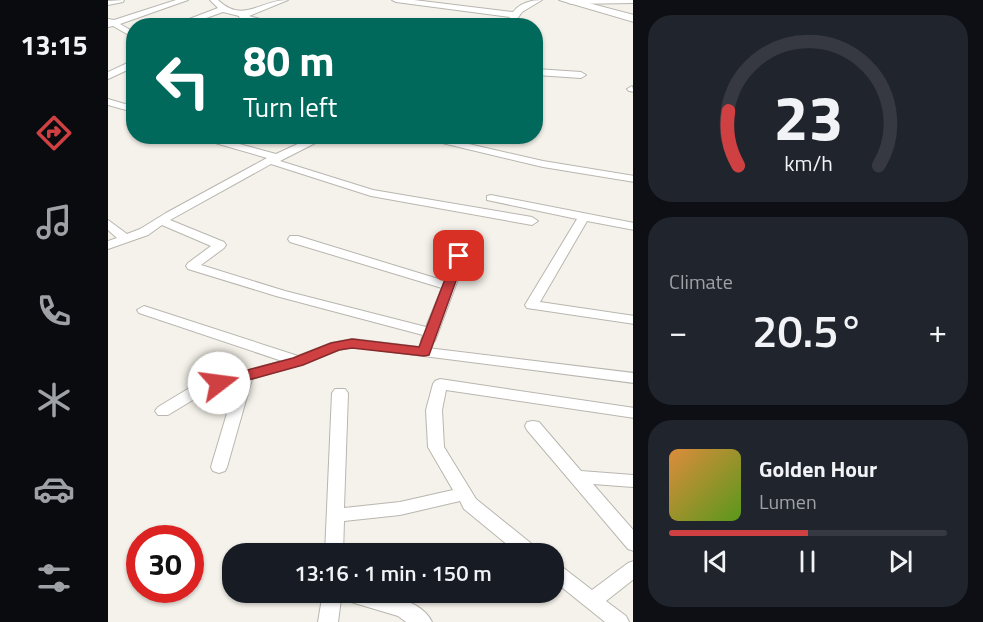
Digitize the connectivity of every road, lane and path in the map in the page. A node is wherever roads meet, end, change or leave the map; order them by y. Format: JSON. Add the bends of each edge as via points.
{"nodes":[{"id":1,"x":120,"y":0,"type":"edge"},
{"id":2,"x":184,"y":0,"type":"edge"},
{"id":3,"x":215,"y":0,"type":"edge"},
{"id":4,"x":284,"y":0,"type":"edge"},
{"id":5,"x":396,"y":0,"type":"edge"},
{"id":6,"x":538,"y":0,"type":"edge"},
{"id":7,"x":567,"y":1,"type":"edge"},
{"id":8,"x":633,"y":2,"type":"edge"},
{"id":9,"x":108,"y":3,"type":"edge"},
{"id":10,"x":223,"y":9,"type":"junction"},
{"id":11,"x":244,"y":15,"type":"junction"},
{"id":12,"x":516,"y":15,"type":"junction"},
{"id":13,"x":126,"y":18,"type":"edge"},
{"id":14,"x":126,"y":18,"type":"edge"},
{"id":15,"x":198,"y":18,"type":"edge"},
{"id":16,"x":247,"y":18,"type":"edge"},
{"id":17,"x":514,"y":18,"type":"edge"},
{"id":18,"x":633,"y":19,"type":"edge"},
{"id":19,"x":110,"y":23,"type":"edge"},
{"id":20,"x":126,"y":32,"type":"edge"},
{"id":21,"x":108,"y":64,"type":"edge"},
{"id":22,"x":126,"y":67,"type":"edge"},
{"id":23,"x":122,"y":69,"type":"junction"},
{"id":24,"x":543,"y":72,"type":"edge"},
{"id":25,"x":581,"y":75,"type":"dead end"},
{"id":26,"x":108,"y":76,"type":"edge"},
{"id":27,"x":108,"y":102,"type":"edge"},
{"id":28,"x":126,"y":107,"type":"edge"},
{"id":29,"x":223,"y":144,"type":"edge"},
{"id":30,"x":307,"y":144,"type":"edge"},
{"id":31,"x":454,"y":144,"type":"edge"},
{"id":32,"x":274,"y":159,"type":"junction"},
{"id":33,"x":633,"y":179,"type":"edge"},
{"id":34,"x":491,"y":198,"type":"dead end"},
{"id":35,"x":584,"y":217,"type":"junction"},
{"id":36,"x":162,"y":220,"type":"junction"},
{"id":37,"x":532,"y":221,"type":"dead end"},
{"id":38,"x":108,"y":224,"type":"edge"},
{"id":39,"x":633,"y":227,"type":"edge"},
{"id":40,"x":126,"y":239,"type":"junction"},
{"id":41,"x":294,"y":239,"type":"dead end"},
{"id":42,"x":108,"y":245,"type":"edge"},
{"id":43,"x":459,"y":256,"type":"dead end"},
{"id":44,"x":449,"y":286,"type":"junction"},
{"id":45,"x":144,"y":310,"type":"dead end"},
{"id":46,"x":633,"y":320,"type":"edge"},
{"id":47,"x":431,"y":333,"type":"junction"},
{"id":48,"x":424,"y":352,"type":"junction"},
{"id":49,"x":298,"y":361,"type":"junction"},
{"id":50,"x":246,"y":375,"type":"junction"},
{"id":51,"x":633,"y":378,"type":"edge"},
{"id":52,"x":340,"y":393,"type":"dead end"},
{"id":53,"x":163,"y":411,"type":"dead end"},
{"id":54,"x":633,"y":413,"type":"edge"},
{"id":55,"x":533,"y":426,"type":"dead end"},
{"id":56,"x":219,"y":467,"type":"dead end"},
{"id":57,"x":576,"y":477,"type":"junction"},
{"id":58,"x":633,"y":481,"type":"edge"},
{"id":59,"x":464,"y":494,"type":"junction"},
{"id":60,"x":336,"y":515,"type":"junction"},
{"id":61,"x":335,"y":543,"type":"edge"},
{"id":62,"x":519,"y":543,"type":"edge"},
{"id":63,"x":633,"y":544,"type":"edge"},
{"id":64,"x":633,"y":568,"type":"edge"},
{"id":65,"x":564,"y":579,"type":"edge"},
{"id":66,"x":591,"y":602,"type":"junction"},
{"id":67,"x":331,"y":603,"type":"edge"},
{"id":68,"x":380,"y":603,"type":"edge"},
{"id":69,"x":328,"y":622,"type":"edge"},
{"id":70,"x":422,"y":622,"type":"edge"},
{"id":71,"x":620,"y":622,"type":"edge"}],
"edges":[{"from":1,"to":9,"type":"street"},
{"from":2,"to":14,"type":"street"},
{"from":3,"to":10,"type":"street"},
{"from":4,"to":11,"type":"street"},
{"from":5,"to":12,"type":"street"},
{"from":6,"to":12,"type":"street"},
{"from":7,"to":8,"type":"street"},
{"from":7,"to":18,"type":"main road"},
{"from":10,"to":11,"type":"street"},
{"from":10,"to":15,"type":"street"},
{"from":11,"to":16,"type":"street"},
{"from":12,"to":17,"type":"street"},
{"from":13,"to":19,"type":"street"},
{"from":19,"to":20,"type":"street"},
{"from":21,"to":23,"type":"street"},
{"from":22,"to":23,"type":"street"},
{"from":23,"to":26,"type":"street"},
{"from":24,"to":25,"type":"street"},
{"from":27,"to":28,"type":"street"},
{"from":29,"to":32,"type":"street"},
{"from":30,"to":32,"type":"street"},
{"from":31,"to":33,"type":"street"},
{"from":32,"to":36,"type":"street"},
{"from":32,"to":37,"type":"street","via":[[371,193]]},
{"from":34,"to":35,"type":"street"},
{"from":35,"to":39,"type":"street"},
{"from":35,"to":46,"type":"street","via":[[532,305]]},
{"from":36,"to":40,"type":"street"},
{"from":36,"to":47,"type":"street","via":[[220,245],[192,266],[351,314]]},
{"from":38,"to":40,"type":"street"},
{"from":40,"to":42,"type":"street"},
{"from":41,"to":44,"type":"street"},
{"from":43,"to":44,"type":"street"},
{"from":44,"to":47,"type":"street"},
{"from":45,"to":49,"type":"street"},
{"from":47,"to":48,"type":"street"},
{"from":48,"to":49,"type":"street","via":[[352,343]]},
{"from":48,"to":51,"type":"street"},
{"from":49,"to":50,"type":"street"},
{"from":50,"to":53,"type":"street","via":[[201,388]]},
{"from":50,"to":56,"type":"street"},
{"from":52,"to":60,"type":"street"},
{"from":54,"to":59,"type":"street","via":[[440,384],[434,410],[436,447]]},
{"from":55,"to":57,"type":"street"},
{"from":57,"to":58,"type":"street"},
{"from":57,"to":63,"type":"street"},
{"from":59,"to":60,"type":"street","via":[[369,514]]},
{"from":59,"to":62,"type":"street"},
{"from":60,"to":61,"type":"street"},
{"from":64,"to":66,"type":"street"},
{"from":65,"to":66,"type":"street"},
{"from":66,"to":71,"type":"street"},
{"from":67,"to":69,"type":"street"},
{"from":68,"to":70,"type":"street","via":[[404,610]]}]}
